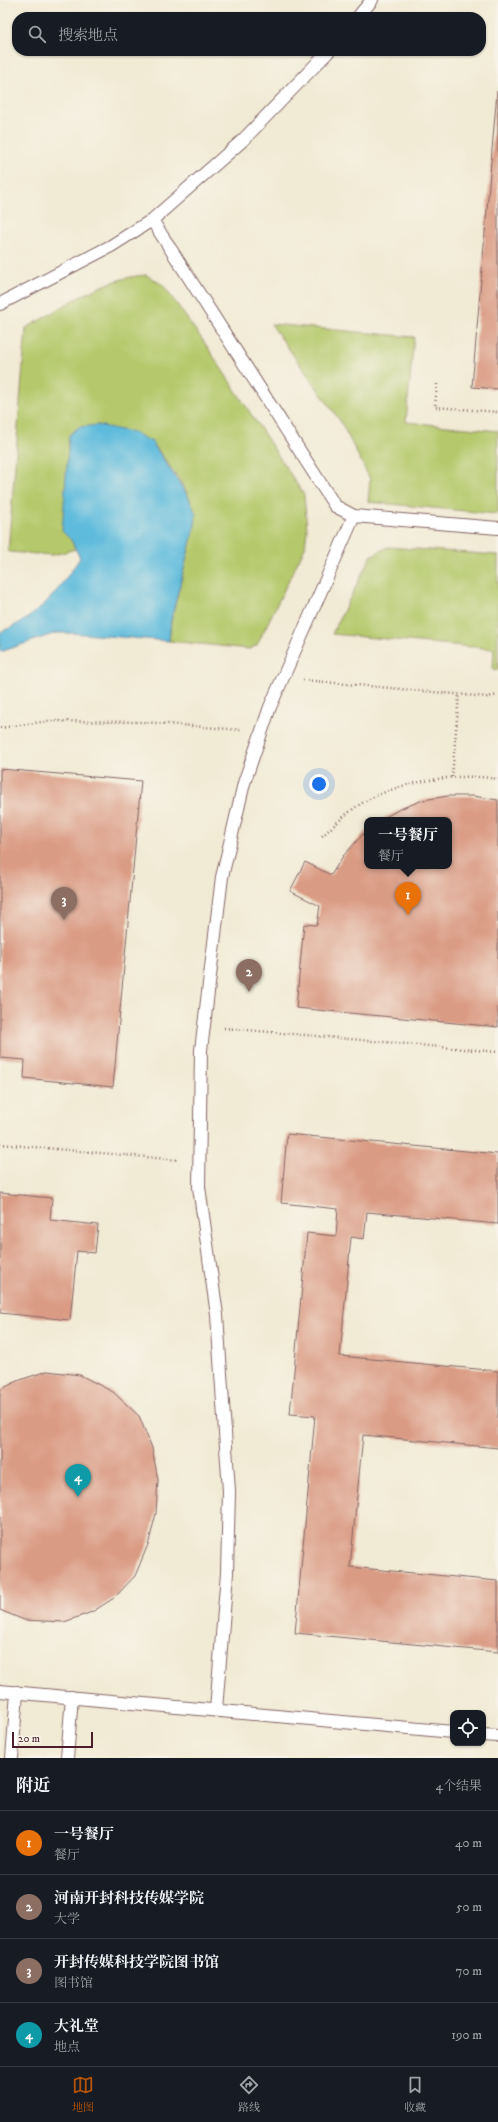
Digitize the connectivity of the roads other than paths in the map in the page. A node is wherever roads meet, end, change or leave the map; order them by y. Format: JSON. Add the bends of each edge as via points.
{"nodes":[{"id":1,"x":372,"y":0,"type":"edge"},
{"id":2,"x":362,"y":12,"type":"edge"},
{"id":3,"x":324,"y":56,"type":"edge"},
{"id":4,"x":152,"y":220,"type":"junction"},
{"id":5,"x":0,"y":304,"type":"edge"},
{"id":6,"x":354,"y":516,"type":"junction"},
{"id":7,"x":498,"y":528,"type":"edge"},
{"id":8,"x":0,"y":1690,"type":"edge"},
{"id":9,"x":17,"y":1692,"type":"junction"},
{"id":10,"x":72,"y":1697,"type":"junction"},
{"id":11,"x":216,"y":1710,"type":"junction"},
{"id":12,"x":450,"y":1732,"type":"edge"},
{"id":13,"x":486,"y":1734,"type":"edge"},
{"id":14,"x":498,"y":1736,"type":"edge"},
{"id":15,"x":12,"y":1758,"type":"edge"},
{"id":16,"x":67,"y":1758,"type":"edge"}],
"edges":[{"from":1,"to":2,"type":"lane"},
{"from":3,"to":4,"type":"lane","via":[[242,142]]},
{"from":4,"to":5,"type":"lane","via":[[111,246]]},
{"from":4,"to":6,"type":"lane","via":[[335,506]]},
{"from":6,"to":7,"type":"lane"},
{"from":6,"to":11,"type":"lane","via":[[283,679],[244,783],[222,877],[201,1050],[199,1187],[217,1315],[229,1491],[227,1573]]},
{"from":8,"to":9,"type":"lane"},
{"from":9,"to":10,"type":"lane"},
{"from":9,"to":15,"type":"lane"},
{"from":10,"to":11,"type":"lane"},
{"from":10,"to":16,"type":"lane"},
{"from":11,"to":12,"type":"lane"},
{"from":13,"to":14,"type":"lane"}]}
